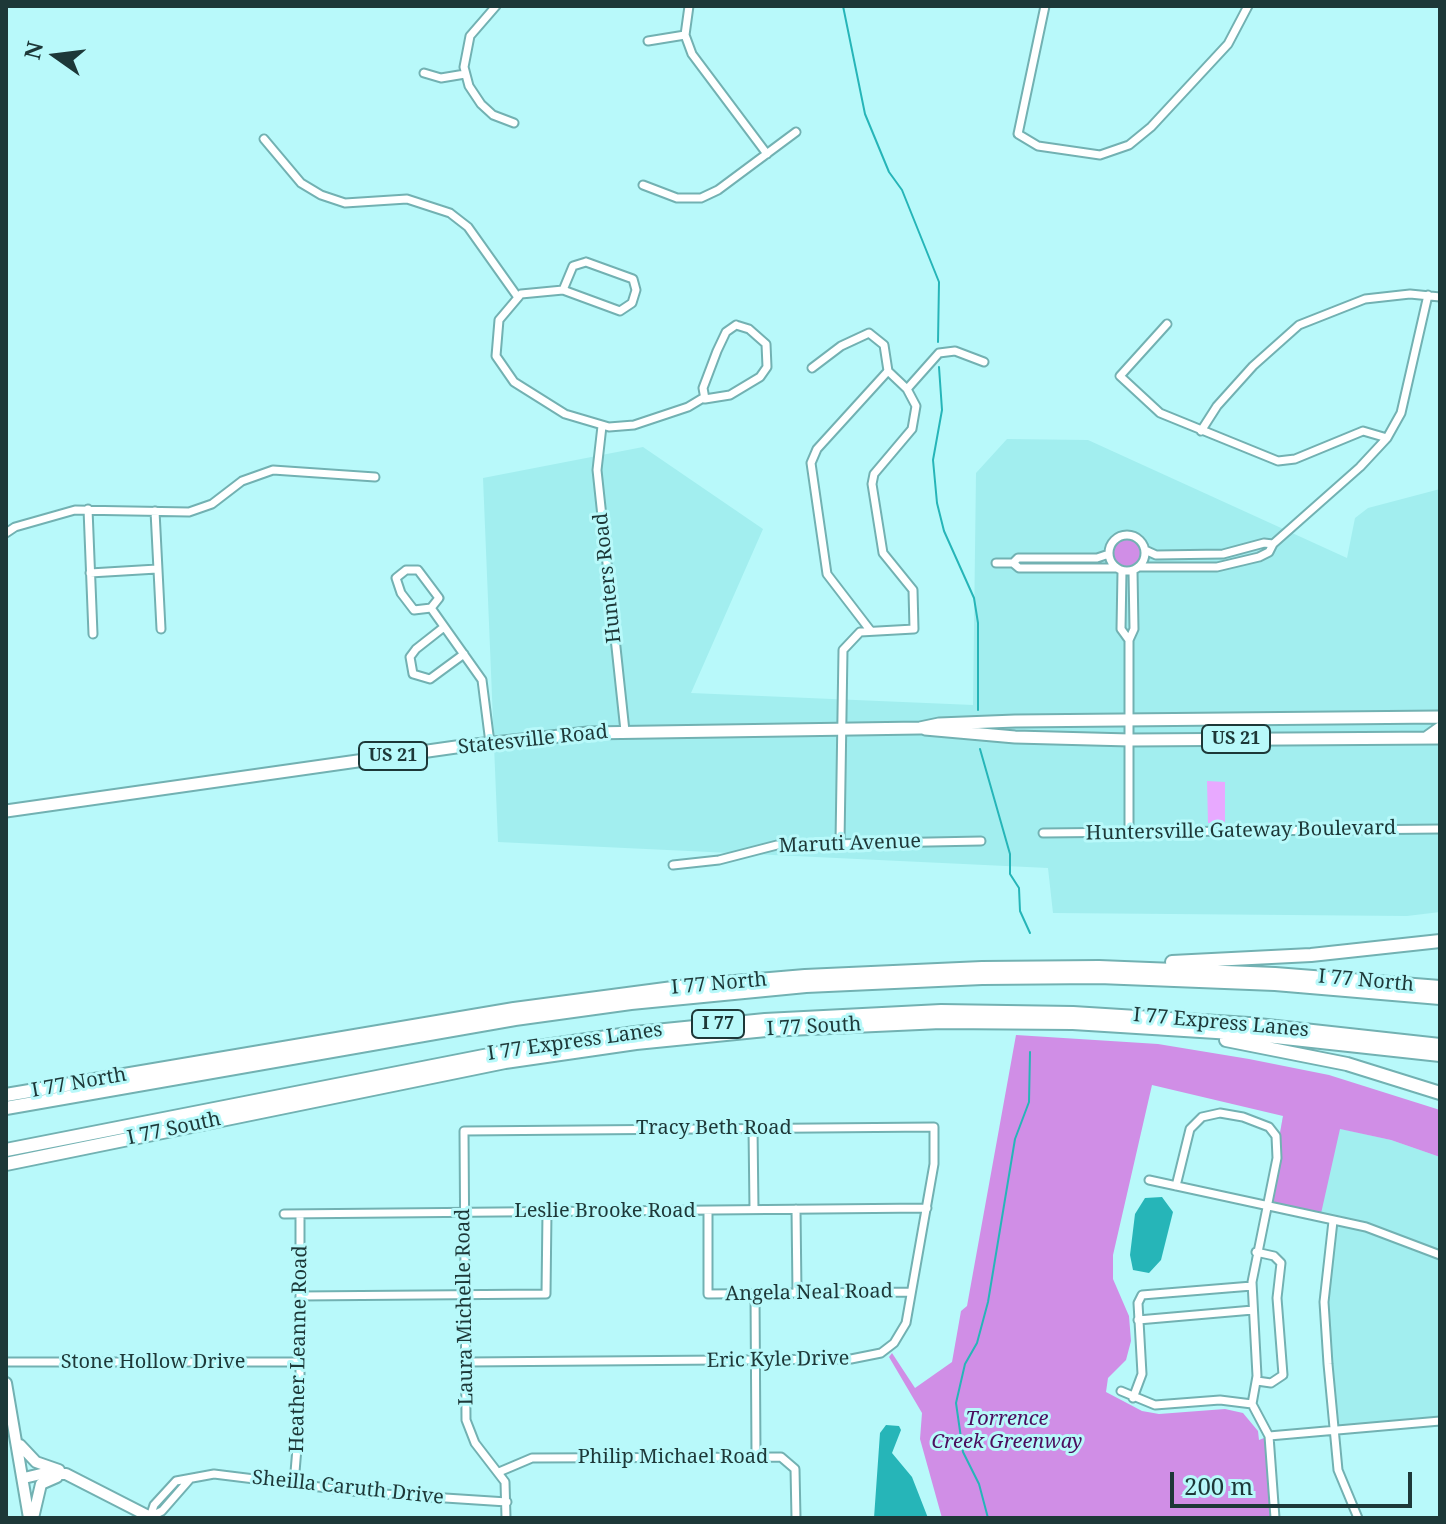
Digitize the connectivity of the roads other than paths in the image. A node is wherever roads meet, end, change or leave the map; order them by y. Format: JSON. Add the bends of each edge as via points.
{"nodes":[{"id":1,"x":496,"y":6,"type":"edge"},
{"id":2,"x":689,"y":6,"type":"edge"},
{"id":3,"x":1045,"y":6,"type":"edge"},
{"id":4,"x":1248,"y":6,"type":"edge"},
{"id":5,"x":685,"y":35,"type":"junction"},
{"id":6,"x":648,"y":41,"type":"dead end"},
{"id":7,"x":424,"y":73,"type":"dead end"},
{"id":8,"x":465,"y":74,"type":"junction"},
{"id":9,"x":514,"y":123,"type":"dead end"},
{"id":10,"x":796,"y":132,"type":"dead end"},
{"id":11,"x":264,"y":139,"type":"dead end"},
{"id":12,"x":767,"y":154,"type":"junction"},
{"id":13,"x":643,"y":185,"type":"dead end"},
{"id":14,"x":563,"y":290,"type":"junction"},
{"id":15,"x":1428,"y":295,"type":"junction"},
{"id":16,"x":517,"y":296,"type":"junction"},
{"id":17,"x":1440,"y":297,"type":"edge"},
{"id":18,"x":1167,"y":324,"type":"dead end"},
{"id":19,"x":984,"y":362,"type":"dead end"},
{"id":20,"x":812,"y":368,"type":"dead end"},
{"id":21,"x":888,"y":371,"type":"junction"},
{"id":22,"x":907,"y":389,"type":"junction"},
{"id":23,"x":703,"y":398,"type":"junction"},
{"id":24,"x":602,"y":426,"type":"junction"},
{"id":25,"x":1201,"y":431,"type":"junction"},
{"id":26,"x":1387,"y":438,"type":"junction"},
{"id":27,"x":375,"y":477,"type":"dead end"},
{"id":28,"x":88,"y":509,"type":"junction"},
{"id":29,"x":155,"y":511,"type":"junction"},
{"id":30,"x":11,"y":527,"type":"edge"},
{"id":31,"x":6,"y":533,"type":"edge"},
{"id":32,"x":1273,"y":544,"type":"junction"},
{"id":33,"x":1145,"y":550,"type":"junction"},
{"id":34,"x":1109,"y":554,"type":"junction"},
{"id":35,"x":996,"y":563,"type":"dead end"},
{"id":36,"x":1013,"y":563,"type":"junction"},
{"id":37,"x":157,"y":569,"type":"junction"},
{"id":38,"x":1136,"y":569,"type":"junction"},
{"id":39,"x":1119,"y":570,"type":"junction"},
{"id":40,"x":90,"y":573,"type":"junction"},
{"id":41,"x":431,"y":608,"type":"junction"},
{"id":42,"x":444,"y":627,"type":"junction"},
{"id":43,"x":161,"y":629,"type":"dead end"},
{"id":44,"x":870,"y":630,"type":"junction"},
{"id":45,"x":93,"y":634,"type":"dead end"},
{"id":46,"x":1129,"y":640,"type":"junction"},
{"id":47,"x":464,"y":654,"type":"junction"},
{"id":48,"x":1440,"y":717,"type":"edge"},
{"id":49,"x":1130,"y":720,"type":"junction"},
{"id":50,"x":840,"y":728,"type":"junction"},
{"id":51,"x":920,"y":728,"type":"junction"},
{"id":52,"x":1440,"y":728,"type":"edge"},
{"id":53,"x":625,"y":731,"type":"junction"},
{"id":54,"x":1426,"y":738,"type":"junction"},
{"id":55,"x":1440,"y":738,"type":"edge"},
{"id":56,"x":1130,"y":740,"type":"junction"},
{"id":57,"x":490,"y":743,"type":"junction"},
{"id":58,"x":6,"y":811,"type":"edge"},
{"id":59,"x":1440,"y":829,"type":"edge"},
{"id":60,"x":1129,"y":832,"type":"junction"},
{"id":61,"x":1043,"y":833,"type":"dead end"},
{"id":62,"x":981,"y":841,"type":"dead end"},
{"id":63,"x":840,"y":842,"type":"junction"},
{"id":64,"x":673,"y":865,"type":"dead end"},
{"id":65,"x":1440,"y":941,"type":"edge"},
{"id":66,"x":1099,"y":967,"type":"junction"},
{"id":67,"x":1440,"y":987,"type":"edge"},
{"id":68,"x":1440,"y":998,"type":"edge"},
{"id":69,"x":1132,"y":1026,"type":"junction"},
{"id":70,"x":1440,"y":1045,"type":"edge"},
{"id":71,"x":1440,"y":1055,"type":"edge"},
{"id":72,"x":1440,"y":1093,"type":"edge"},
{"id":73,"x":6,"y":1095,"type":"edge"},
{"id":74,"x":6,"y":1108,"type":"edge"},
{"id":75,"x":753,"y":1128,"type":"junction"},
{"id":76,"x":464,"y":1131,"type":"joint"},
{"id":77,"x":6,"y":1150,"type":"edge"},
{"id":78,"x":935,"y":1157,"type":"joint"},
{"id":79,"x":6,"y":1164,"type":"edge"},
{"id":80,"x":1149,"y":1180,"type":"dead end"},
{"id":81,"x":1176,"y":1186,"type":"junction"},
{"id":82,"x":1267,"y":1206,"type":"junction"},
{"id":83,"x":927,"y":1208,"type":"junction"},
{"id":84,"x":754,"y":1209,"type":"junction"},
{"id":85,"x":796,"y":1209,"type":"junction"},
{"id":86,"x":708,"y":1211,"type":"junction"},
{"id":87,"x":464,"y":1212,"type":"junction"},
{"id":88,"x":547,"y":1212,"type":"junction"},
{"id":89,"x":284,"y":1214,"type":"dead end"},
{"id":90,"x":300,"y":1214,"type":"junction"},
{"id":91,"x":1333,"y":1221,"type":"junction"},
{"id":92,"x":1256,"y":1252,"type":"junction"},
{"id":93,"x":1440,"y":1255,"type":"edge"},
{"id":94,"x":1252,"y":1286,"type":"junction"},
{"id":95,"x":911,"y":1292,"type":"junction"},
{"id":96,"x":755,"y":1293,"type":"junction"},
{"id":97,"x":797,"y":1293,"type":"junction"},
{"id":98,"x":464,"y":1295,"type":"junction"},
{"id":99,"x":300,"y":1296,"type":"junction"},
{"id":100,"x":1253,"y":1310,"type":"junction"},
{"id":101,"x":1138,"y":1320,"type":"junction"},
{"id":102,"x":755,"y":1360,"type":"junction"},
{"id":103,"x":6,"y":1362,"type":"edge"},
{"id":104,"x":300,"y":1362,"type":"junction"},
{"id":105,"x":466,"y":1362,"type":"junction"},
{"id":106,"x":1257,"y":1381,"type":"junction"},
{"id":107,"x":6,"y":1383,"type":"edge"},
{"id":108,"x":1121,"y":1391,"type":"dead end"},
{"id":109,"x":1133,"y":1398,"type":"junction"},
{"id":110,"x":1252,"y":1404,"type":"junction"},
{"id":111,"x":1440,"y":1421,"type":"edge"},
{"id":112,"x":1334,"y":1431,"type":"junction"},
{"id":113,"x":16,"y":1436,"type":"junction"},
{"id":114,"x":1269,"y":1436,"type":"junction"},
{"id":115,"x":756,"y":1455,"type":"junction"},
{"id":116,"x":499,"y":1472,"type":"junction"},
{"id":117,"x":71,"y":1476,"type":"junction"},
{"id":118,"x":24,"y":1478,"type":"junction"},
{"id":119,"x":294,"y":1484,"type":"junction"},
{"id":120,"x":507,"y":1502,"type":"junction"},
{"id":121,"x":31,"y":1518,"type":"edge"},
{"id":122,"x":151,"y":1518,"type":"edge"},
{"id":123,"x":506,"y":1518,"type":"edge"},
{"id":124,"x":796,"y":1518,"type":"edge"},
{"id":125,"x":1275,"y":1518,"type":"edge"},
{"id":126,"x":1358,"y":1518,"type":"edge"}],
"edges":[{"from":1,"to":8,"type":"street","via":[[468,40]]},
{"from":2,"to":5,"type":"street"},
{"from":3,"to":4,"type":"street","via":[[1019,137],[1038,146],[1091,155],[1129,145],[1151,127],[1219,55]]},
{"from":5,"to":6,"type":"street"},
{"from":5,"to":12,"type":"street","via":[[701,68]]},
{"from":7,"to":8,"type":"street","via":[[441,78]]},
{"from":8,"to":9,"type":"street","via":[[481,104]]},
{"from":10,"to":12,"type":"street"},
{"from":11,"to":16,"type":"street","via":[[301,183],[321,195],[345,203],[407,199],[450,213],[468,227]]},
{"from":12,"to":13,"type":"street","via":[[701,198],[677,198]]},
{"from":14,"to":14,"type":"street","via":[[620,311],[632,303],[636,284],[626,275],[581,262],[573,266]]},
{"from":14,"to":16,"type":"street"},
{"from":15,"to":17,"type":"street"},
{"from":15,"to":25,"type":"street","via":[[1365,299],[1299,325],[1253,366]]},
{"from":15,"to":26,"type":"street","via":[[1409,393]]},
{"from":16,"to":24,"type":"street","via":[[496,328],[494,345],[501,367],[514,382],[565,414]]},
{"from":18,"to":25,"type":"street","via":[[1120,376],[1156,410]]},
{"from":19,"to":22,"type":"street","via":[[955,351],[939,353]]},
{"from":20,"to":21,"type":"street","via":[[869,333],[884,345]]},
{"from":21,"to":22,"type":"street"},
{"from":21,"to":44,"type":"street","via":[[817,449],[811,463],[827,574]]},
{"from":22,"to":44,"type":"street","via":[[916,406],[912,429],[874,474],[872,484],[883,553],[913,590],[914,629]]},
{"from":23,"to":23,"type":"street","via":[[730,395],[760,377],[769,361],[766,344],[740,325],[729,329]]},
{"from":23,"to":24,"type":"street","via":[[634,425]]},
{"from":24,"to":53,"type":"street","name":"Hunters Road","via":[[597,470]]},
{"from":25,"to":26,"type":"street","via":[[1278,461],[1363,431]]},
{"from":26,"to":32,"type":"street"},
{"from":27,"to":29,"type":"street","via":[[273,470],[242,481],[205,508]]},
{"from":28,"to":29,"type":"street"},
{"from":28,"to":30,"type":"street"},
{"from":28,"to":40,"type":"street"},
{"from":29,"to":37,"type":"street"},
{"from":30,"to":31,"type":"street"},
{"from":32,"to":33,"type":"street","via":[[1223,554],[1156,555]]},
{"from":32,"to":38,"type":"street","via":[[1269,552],[1236,564]]},
{"from":33,"to":34,"type":"street","via":[[1139,539],[1127,535],[1115,539]]},
{"from":33,"to":38,"type":"street"},
{"from":34,"to":36,"type":"street","via":[[1018,558]]},
{"from":34,"to":39,"type":"street"},
{"from":35,"to":36,"type":"street"},
{"from":36,"to":39,"type":"street","via":[[1019,568]]},
{"from":37,"to":40,"type":"street"},
{"from":37,"to":43,"type":"street"},
{"from":38,"to":39,"type":"street"},
{"from":38,"to":46,"type":"street"},
{"from":39,"to":46,"type":"street","via":[[1121,629]]},
{"from":40,"to":45,"type":"street"},
{"from":41,"to":41,"type":"street","via":[[439,598],[418,570],[406,570],[396,578],[414,610]]},
{"from":41,"to":42,"type":"street"},
{"from":42,"to":47,"type":"street"},
{"from":42,"to":47,"type":"street","via":[[410,657],[413,674],[430,679]]},
{"from":44,"to":50,"type":"street","via":[[849,640],[843,650]]},
{"from":46,"to":49,"type":"street"},
{"from":47,"to":57,"type":"street","via":[[482,680]]},
{"from":48,"to":49,"type":"main road","name":"Statesville Road","number":"US 21"},
{"from":49,"to":51,"type":"main road","name":"Statesville Road","number":"US 21"},
{"from":49,"to":56,"type":"street"},
{"from":50,"to":51,"type":"main road","name":"Statesville Road","number":"US 21"},
{"from":50,"to":53,"type":"main road","name":"Statesville Road","number":"US 21"},
{"from":50,"to":63,"type":"street"},
{"from":51,"to":56,"type":"main road","name":"Statesville Road","number":"US 21"},
{"from":52,"to":54,"type":"main road"},
{"from":53,"to":57,"type":"main road","name":"Statesville Road","number":"US 21"},
{"from":54,"to":55,"type":"main road","name":"Statesville Road","number":"US 21"},
{"from":54,"to":56,"type":"main road","name":"Statesville Road","number":"US 21"},
{"from":56,"to":60,"type":"street"},
{"from":57,"to":58,"type":"main road","name":"Statesville Road","number":"US 21"},
{"from":59,"to":60,"type":"street","name":"Huntersville Gateway Boulevard"},
{"from":60,"to":61,"type":"street","name":"Huntersville Gateway Boulevard"},
{"from":62,"to":63,"type":"street","name":"Maruti Avenue"},
{"from":63,"to":64,"type":"street","name":"Maruti Avenue","via":[[767,846],[719,860]]},
{"from":65,"to":66,"type":"highway","via":[[1324,954]]},
{"from":66,"to":67,"type":"highway","name":"I 77 North","number":"I 77"},
{"from":66,"to":73,"type":"highway","name":"I 77 North","number":"I 77","via":[[879,972],[674,988],[499,1011]]},
{"from":68,"to":74,"type":"highway","name":"I 77 Express Lanes","number":"I 77","via":[[1099,977],[806,986],[515,1019]]},
{"from":69,"to":71,"type":"highway","name":"I 77 South","number":"I 77"},
{"from":69,"to":72,"type":"highway","via":[[1310,1055]]},
{"from":69,"to":79,"type":"highway","name":"I 77 South","number":"I 77","via":[[883,1023],[664,1039],[462,1070]]},
{"from":70,"to":77,"type":"highway","name":"I 77 Express Lanes","number":"I 77","via":[[1249,1024],[1073,1013],[941,1011],[780,1018],[504,1052]]},
{"from":75,"to":76,"type":"street","name":"Tracy Beth Road"},
{"from":75,"to":78,"type":"street","name":"Tracy Beth Road","via":[[934,1127]]},
{"from":75,"to":84,"type":"street"},
{"from":76,"to":87,"type":"street","name":"Laura Michelle Road"},
{"from":78,"to":83,"type":"street","name":"Eric Kyle Drive"},
{"from":80,"to":81,"type":"street"},
{"from":81,"to":82,"type":"street"},
{"from":81,"to":82,"type":"street","via":[[1195,1122],[1211,1114],[1243,1117],[1269,1127],[1278,1145]]},
{"from":82,"to":91,"type":"street"},
{"from":82,"to":92,"type":"street"},
{"from":83,"to":85,"type":"street","name":"Leslie Brooke Road"},
{"from":83,"to":95,"type":"street","name":"Eric Kyle Drive"},
{"from":84,"to":85,"type":"street","name":"Leslie Brooke Road"},
{"from":84,"to":86,"type":"street","name":"Leslie Brooke Road"},
{"from":85,"to":97,"type":"street"},
{"from":86,"to":88,"type":"street","name":"Leslie Brooke Road"},
{"from":86,"to":96,"type":"street","name":"Angela Neal Road","via":[[708,1294]]},
{"from":87,"to":88,"type":"street","name":"Leslie Brooke Road"},
{"from":87,"to":90,"type":"street","name":"Leslie Brooke Road"},
{"from":87,"to":98,"type":"street","name":"Laura Michelle Road"},
{"from":88,"to":98,"type":"street","via":[[546,1294]]},
{"from":89,"to":90,"type":"street","name":"Leslie Brooke Road"},
{"from":90,"to":99,"type":"street","name":"Heather Leanne Road"},
{"from":91,"to":93,"type":"street","via":[[1383,1231]]},
{"from":91,"to":112,"type":"street","via":[[1324,1302]]},
{"from":92,"to":94,"type":"street"},
{"from":92,"to":106,"type":"street","via":[[1281,1263],[1277,1298],[1283,1375],[1271,1383]]},
{"from":94,"to":100,"type":"street"},
{"from":94,"to":101,"type":"street","via":[[1142,1295]]},
{"from":95,"to":97,"type":"street","name":"Angela Neal Road"},
{"from":95,"to":102,"type":"street","name":"Eric Kyle Drive","via":[[901,1335],[874,1356]]},
{"from":96,"to":97,"type":"street","name":"Angela Neal Road"},
{"from":96,"to":102,"type":"street"},
{"from":98,"to":99,"type":"street"},
{"from":98,"to":105,"type":"street","name":"Laura Michelle Road"},
{"from":99,"to":104,"type":"street","name":"Heather Leanne Road"},
{"from":100,"to":101,"type":"street"},
{"from":100,"to":106,"type":"street"},
{"from":101,"to":109,"type":"street","via":[[1142,1374]]},
{"from":102,"to":105,"type":"street","name":"Eric Kyle Drive"},
{"from":102,"to":115,"type":"street"},
{"from":103,"to":104,"type":"street","name":"Stone Hollow Drive"},
{"from":104,"to":119,"type":"street","name":"Heather Leanne Road"},
{"from":105,"to":116,"type":"street","name":"Laura Michelle Road","via":[[468,1428]]},
{"from":106,"to":110,"type":"street"},
{"from":107,"to":113,"type":"street"},
{"from":108,"to":109,"type":"street"},
{"from":109,"to":110,"type":"street","via":[[1155,1405],[1220,1400]]},
{"from":110,"to":114,"type":"street"},
{"from":111,"to":112,"type":"street"},
{"from":112,"to":114,"type":"street"},
{"from":112,"to":126,"type":"street","via":[[1338,1470]]},
{"from":113,"to":117,"type":"street","via":[[29,1457]]},
{"from":113,"to":118,"type":"street"},
{"from":114,"to":125,"type":"street"},
{"from":115,"to":116,"type":"street","name":"Philip Michael Road","via":[[532,1458]]},
{"from":115,"to":124,"type":"street","name":"Philip Michael Road","via":[[791,1463]]},
{"from":116,"to":120,"type":"street","name":"Laura Michelle Road"},
{"from":117,"to":118,"type":"street","via":[[52,1472]]},
{"from":117,"to":121,"type":"street","via":[[41,1484]]},
{"from":117,"to":122,"type":"street"},
{"from":118,"to":121,"type":"street"},
{"from":119,"to":120,"type":"street","name":"Sheilla Caruth Drive"},
{"from":119,"to":122,"type":"street","name":"Sheilla Caruth Drive","via":[[214,1474],[190,1479]]},
{"from":120,"to":123,"type":"street","name":"Laura Michelle Road"}]}
